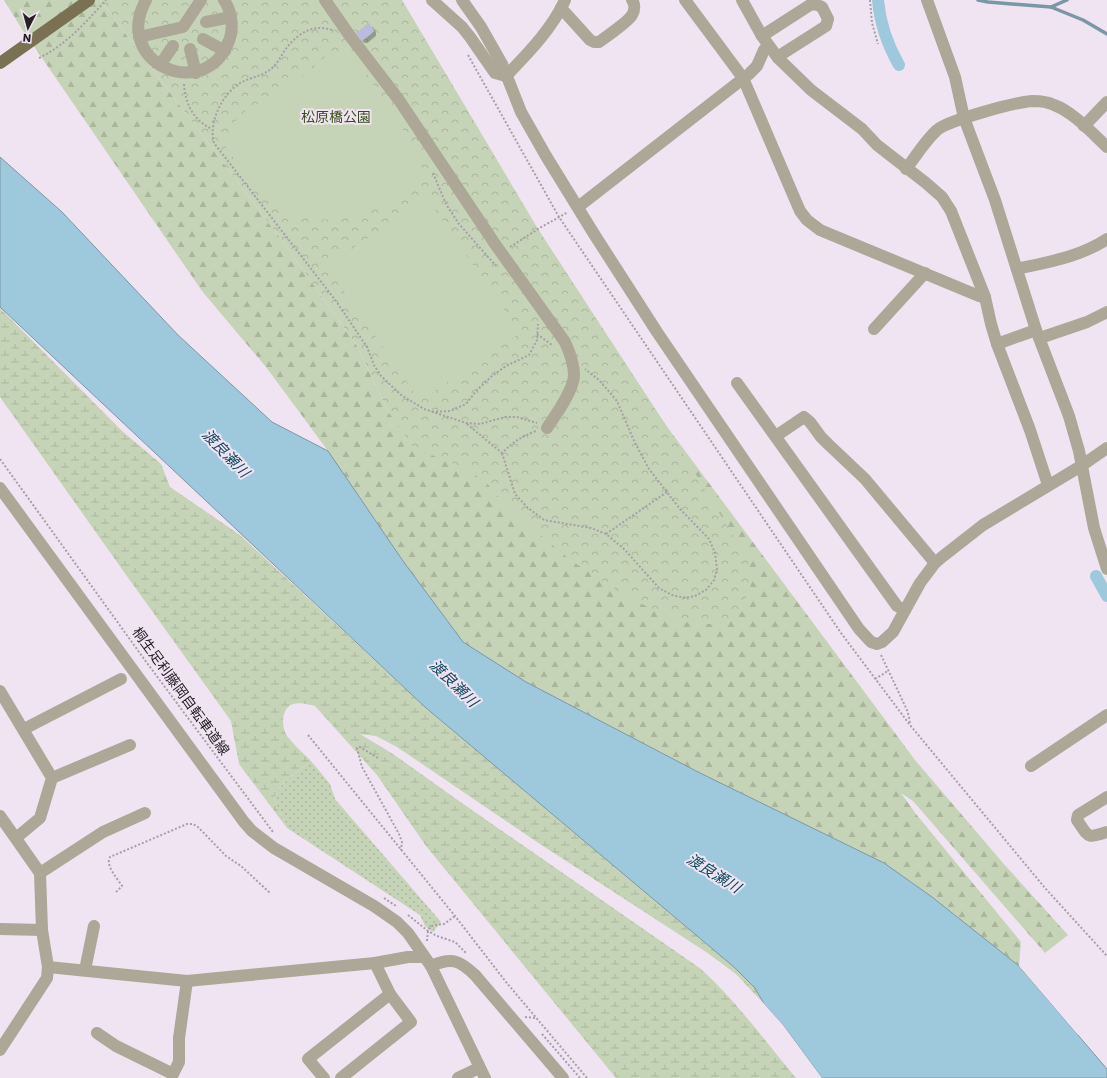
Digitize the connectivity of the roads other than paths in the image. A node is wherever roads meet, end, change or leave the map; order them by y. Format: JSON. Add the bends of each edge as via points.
{"nodes":[{"id":1,"x":88,"y":0,"type":"edge"},
{"id":2,"x":146,"y":0,"type":"edge"},
{"id":3,"x":201,"y":0,"type":"edge"},
{"id":4,"x":224,"y":0,"type":"edge"},
{"id":5,"x":325,"y":0,"type":"edge"},
{"id":6,"x":432,"y":0,"type":"edge"},
{"id":7,"x":462,"y":0,"type":"edge"},
{"id":8,"x":632,"y":0,"type":"edge"},
{"id":9,"x":685,"y":0,"type":"edge"},
{"id":10,"x":742,"y":0,"type":"edge"},
{"id":11,"x":927,"y":0,"type":"edge"},
{"id":12,"x":563,"y":4,"type":"edge"},
{"id":13,"x":231,"y":17,"type":"junction"},
{"id":14,"x":206,"y":22,"type":"dead end"},
{"id":15,"x":139,"y":37,"type":"junction"},
{"id":16,"x":203,"y":39,"type":"dead end"},
{"id":17,"x":765,"y":41,"type":"junction"},
{"id":18,"x":173,"y":46,"type":"dead end"},
{"id":19,"x":190,"y":49,"type":"dead end"},
{"id":20,"x":225,"y":51,"type":"junction"},
{"id":21,"x":778,"y":58,"type":"junction"},
{"id":22,"x":0,"y":63,"type":"edge"},
{"id":23,"x":160,"y":66,"type":"junction"},
{"id":24,"x":196,"y":73,"type":"junction"},
{"id":25,"x":506,"y":76,"type":"junction"},
{"id":26,"x":743,"y":78,"type":"junction"},
{"id":27,"x":1107,"y":102,"type":"edge"},
{"id":28,"x":964,"y":118,"type":"junction"},
{"id":29,"x":1084,"y":126,"type":"junction"},
{"id":30,"x":1107,"y":146,"type":"edge"},
{"id":31,"x":906,"y":169,"type":"junction"},
{"id":32,"x":578,"y":207,"type":"junction"},
{"id":33,"x":1107,"y":239,"type":"edge"},
{"id":34,"x":1017,"y":269,"type":"junction"},
{"id":35,"x":925,"y":273,"type":"junction"},
{"id":36,"x":985,"y":297,"type":"junction"},
{"id":37,"x":1107,"y":312,"type":"edge"},
{"id":38,"x":874,"y":329,"type":"dead end"},
{"id":39,"x":1038,"y":334,"type":"junction"},
{"id":40,"x":997,"y":344,"type":"junction"},
{"id":41,"x":737,"y":383,"type":"dead end"},
{"id":42,"x":547,"y":428,"type":"road end"},
{"id":43,"x":776,"y":436,"type":"junction"},
{"id":44,"x":1107,"y":448,"type":"edge"},
{"id":45,"x":1081,"y":466,"type":"junction"},
{"id":46,"x":1048,"y":485,"type":"junction"},
{"id":47,"x":0,"y":488,"type":"edge"},
{"id":48,"x":935,"y":563,"type":"junction"},
{"id":49,"x":1107,"y":569,"type":"edge"},
{"id":50,"x":905,"y":610,"type":"junction"},
{"id":51,"x":121,"y":679,"type":"dead end"},
{"id":52,"x":0,"y":692,"type":"edge"},
{"id":53,"x":1107,"y":715,"type":"edge"},
{"id":54,"x":24,"y":729,"type":"junction"},
{"id":55,"x":130,"y":745,"type":"dead end"},
{"id":56,"x":1031,"y":766,"type":"dead end"},
{"id":57,"x":52,"y":778,"type":"junction"},
{"id":58,"x":1107,"y":797,"type":"edge"},
{"id":59,"x":145,"y":813,"type":"dead end"},
{"id":60,"x":0,"y":816,"type":"edge"},
{"id":61,"x":1107,"y":832,"type":"edge"},
{"id":62,"x":16,"y":838,"type":"junction"},
{"id":63,"x":40,"y":873,"type":"junction"},
{"id":64,"x":94,"y":926,"type":"dead end"},
{"id":65,"x":0,"y":929,"type":"edge"},
{"id":66,"x":42,"y":930,"type":"junction"},
{"id":67,"x":427,"y":961,"type":"junction"},
{"id":68,"x":375,"y":963,"type":"junction"},
{"id":69,"x":48,"y":967,"type":"junction"},
{"id":70,"x":85,"y":970,"type":"junction"},
{"id":71,"x":187,"y":981,"type":"junction"},
{"id":72,"x":390,"y":994,"type":"junction"},
{"id":73,"x":97,"y":1033,"type":"dead end"},
{"id":74,"x":0,"y":1048,"type":"edge"},
{"id":75,"x":482,"y":1073,"type":"edge"},
{"id":76,"x":324,"y":1078,"type":"edge"},
{"id":77,"x":341,"y":1078,"type":"edge"},
{"id":78,"x":458,"y":1078,"type":"edge"},
{"id":79,"x":563,"y":1078,"type":"edge"}],
"edges":[{"from":1,"to":22,"type":"main road"},
{"from":2,"to":15,"type":"street","via":[[138,23]]},
{"from":3,"to":15,"type":"street","via":[[183,27]]},
{"from":4,"to":13,"type":"street"},
{"from":5,"to":42,"type":"street","via":[[400,100],[501,253],[565,342],[572,360],[574,377],[568,395]]},
{"from":6,"to":25,"type":"street","via":[[462,27],[495,73]]},
{"from":7,"to":25,"type":"street","via":[[481,27]]},
{"from":8,"to":12,"type":"street","via":[[632,16],[599,42],[590,40]]},
{"from":9,"to":26,"type":"street"},
{"from":10,"to":17,"type":"street"},
{"from":11,"to":28,"type":"street","via":[[955,77]]},
{"from":12,"to":25,"type":"street","via":[[542,36]]},
{"from":13,"to":14,"type":"street"},
{"from":13,"to":20,"type":"street","via":[[232,27]]},
{"from":15,"to":23,"type":"street","via":[[150,58]]},
{"from":16,"to":20,"type":"street"},
{"from":17,"to":21,"type":"street"},
{"from":17,"to":21,"type":"street","via":[[810,5],[822,7],[828,19],[826,26]]},
{"from":17,"to":26,"type":"street","via":[[757,66]]},
{"from":18,"to":23,"type":"street"},
{"from":19,"to":24,"type":"street"},
{"from":20,"to":24,"type":"street","via":[[217,60]]},
{"from":21,"to":31,"type":"street","via":[[811,90],[862,129],[877,146]]},
{"from":23,"to":24,"type":"street","via":[[171,71]]},
{"from":25,"to":32,"type":"street","via":[[521,112]]},
{"from":26,"to":32,"type":"street"},
{"from":26,"to":35,"type":"street","via":[[800,211],[807,220],[820,230]]},
{"from":27,"to":29,"type":"street"},
{"from":28,"to":29,"type":"street","via":[[1024,102],[1041,102],[1056,105]]},
{"from":28,"to":31,"type":"street","via":[[938,129]]},
{"from":28,"to":34,"type":"street","via":[[995,200]]},
{"from":29,"to":30,"type":"street"},
{"from":31,"to":36,"type":"street","via":[[942,197],[951,211]]},
{"from":32,"to":50,"type":"street","via":[[647,316],[866,638],[877,644],[882,642],[893,632]]},
{"from":33,"to":34,"type":"street","via":[[1083,252]]},
{"from":34,"to":39,"type":"street"},
{"from":35,"to":36,"type":"street"},
{"from":35,"to":38,"type":"street"},
{"from":36,"to":40,"type":"street"},
{"from":37,"to":39,"type":"street","via":[[1087,322]]},
{"from":39,"to":40,"type":"street"},
{"from":39,"to":45,"type":"street","via":[[1069,416]]},
{"from":40,"to":46,"type":"street"},
{"from":41,"to":43,"type":"street"},
{"from":43,"to":48,"type":"street","via":[[804,417],[865,479]]},
{"from":43,"to":50,"type":"street","via":[[897,606]]},
{"from":44,"to":45,"type":"street"},
{"from":45,"to":46,"type":"street"},
{"from":45,"to":49,"type":"street","via":[[1094,528]]},
{"from":46,"to":48,"type":"street","via":[[983,525]]},
{"from":47,"to":67,"type":"street","via":[[252,831],[274,848],[398,922]]},
{"from":48,"to":50,"type":"street"},
{"from":51,"to":54,"type":"street"},
{"from":52,"to":54,"type":"street"},
{"from":53,"to":56,"type":"street"},
{"from":54,"to":57,"type":"street"},
{"from":55,"to":57,"type":"street"},
{"from":57,"to":62,"type":"street","via":[[40,818]]},
{"from":58,"to":61,"type":"street","via":[[1078,815],[1076,820],[1088,836]]},
{"from":59,"to":63,"type":"street","via":[[103,832]]},
{"from":60,"to":62,"type":"street"},
{"from":62,"to":63,"type":"street"},
{"from":63,"to":66,"type":"street"},
{"from":64,"to":70,"type":"street"},
{"from":65,"to":66,"type":"street"},
{"from":66,"to":69,"type":"street"},
{"from":67,"to":68,"type":"street","via":[[408,957]]},
{"from":67,"to":75,"type":"street"},
{"from":67,"to":79,"type":"street","via":[[455,961],[463,964]]},
{"from":68,"to":71,"type":"street"},
{"from":68,"to":72,"type":"street"},
{"from":69,"to":70,"type":"street"},
{"from":69,"to":74,"type":"street","via":[[47,978]]},
{"from":70,"to":71,"type":"street"},
{"from":71,"to":73,"type":"street","via":[[179,1038],[179,1062],[173,1074],[116,1046]]},
{"from":72,"to":76,"type":"street","via":[[308,1059]]},
{"from":72,"to":77,"type":"street","via":[[411,1022]]},
{"from":75,"to":78,"type":"street"}]}
